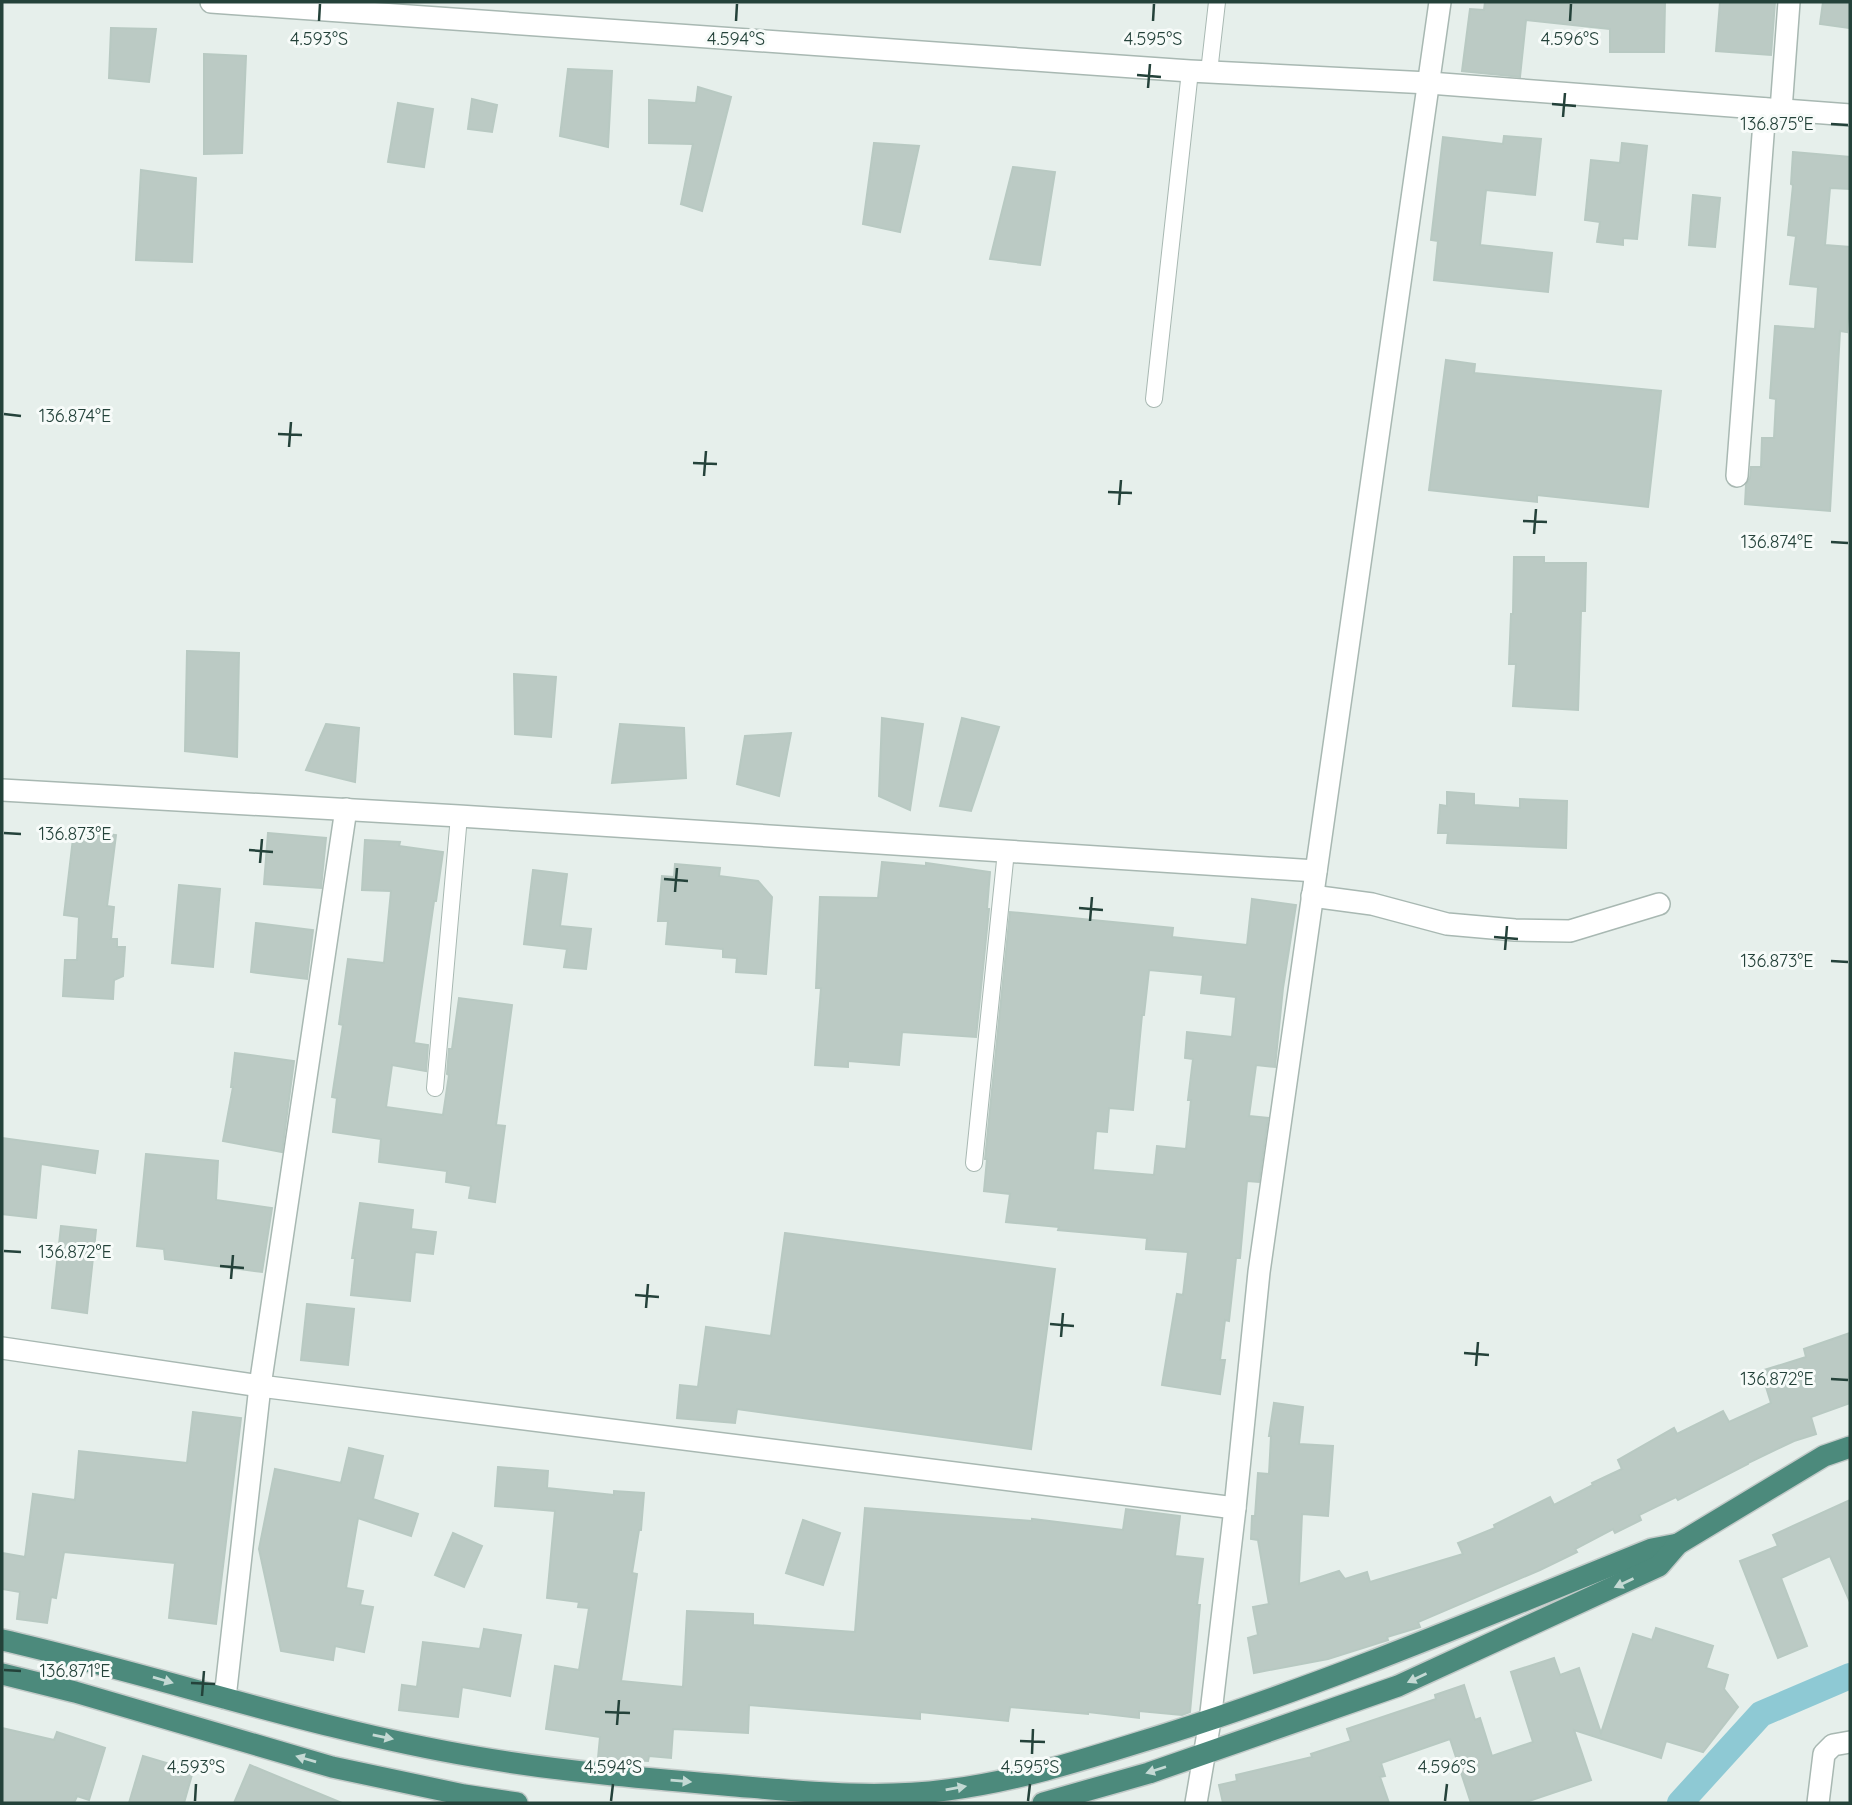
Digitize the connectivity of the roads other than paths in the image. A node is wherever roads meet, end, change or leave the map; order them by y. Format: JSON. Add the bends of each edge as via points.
{"nodes":[{"id":1,"x":211,"y":2,"type":"edge"},
{"id":2,"x":1217,"y":2,"type":"edge"},
{"id":3,"x":1440,"y":2,"type":"edge"},
{"id":4,"x":1789,"y":2,"type":"edge"},
{"id":5,"x":1200,"y":72,"type":"junction"},
{"id":6,"x":1429,"y":83,"type":"junction"},
{"id":7,"x":1773,"y":110,"type":"junction"},
{"id":8,"x":1850,"y":115,"type":"edge"},
{"id":9,"x":1154,"y":398,"type":"dead end"},
{"id":10,"x":1737,"y":476,"type":"dead end"},
{"id":11,"x":2,"y":790,"type":"edge"},
{"id":12,"x":346,"y":809,"type":"junction"},
{"id":13,"x":459,"y":816,"type":"junction"},
{"id":14,"x":1006,"y":851,"type":"junction"},
{"id":15,"x":1316,"y":871,"type":"junction"},
{"id":16,"x":1312,"y":896,"type":"junction"},
{"id":17,"x":1659,"y":904,"type":"dead end"},
{"id":18,"x":435,"y":1088,"type":"dead end"},
{"id":19,"x":974,"y":1163,"type":"dead end"},
{"id":20,"x":2,"y":1348,"type":"edge"},
{"id":21,"x":260,"y":1386,"type":"junction"},
{"id":22,"x":1850,"y":1447,"type":"edge"},
{"id":23,"x":1235,"y":1508,"type":"junction"},
{"id":24,"x":1678,"y":1544,"type":"junction"},
{"id":25,"x":2,"y":1640,"type":"edge"},
{"id":26,"x":73,"y":1657,"type":"junction"},
{"id":27,"x":2,"y":1674,"type":"edge"},
{"id":28,"x":75,"y":1692,"type":"junction"},
{"id":29,"x":225,"y":1698,"type":"junction"},
{"id":30,"x":1210,"y":1721,"type":"junction"},
{"id":31,"x":1850,"y":1742,"type":"edge"},
{"id":32,"x":1206,"y":1754,"type":"junction"},
{"id":33,"x":517,"y":1803,"type":"edge"},
{"id":34,"x":1043,"y":1803,"type":"edge"},
{"id":35,"x":1196,"y":1803,"type":"edge"},
{"id":36,"x":1818,"y":1803,"type":"edge"}],
"edges":[{"from":1,"to":5,"type":"street"},
{"from":2,"to":5,"type":"lane"},
{"from":3,"to":6,"type":"street"},
{"from":4,"to":7,"type":"street"},
{"from":5,"to":6,"type":"street"},
{"from":5,"to":9,"type":"lane"},
{"from":6,"to":7,"type":"street"},
{"from":6,"to":15,"type":"street"},
{"from":7,"to":8,"type":"street"},
{"from":7,"to":10,"type":"street"},
{"from":11,"to":12,"type":"street"},
{"from":12,"to":13,"type":"street"},
{"from":12,"to":21,"type":"street"},
{"from":13,"to":14,"type":"street"},
{"from":13,"to":18,"type":"lane"},
{"from":14,"to":15,"type":"street"},
{"from":14,"to":19,"type":"lane"},
{"from":15,"to":16,"type":"street"},
{"from":16,"to":17,"type":"street","via":[[1372,904],[1447,924],[1516,930],[1583,928]]},
{"from":16,"to":23,"type":"street","via":[[1259,1272]]},
{"from":20,"to":21,"type":"street"},
{"from":21,"to":23,"type":"street"},
{"from":21,"to":29,"type":"street"},
{"from":22,"to":24,"type":"highway","via":[[1824,1456]]},
{"from":23,"to":30,"type":"street"},
{"from":24,"to":30,"type":"highway","via":[[1651,1549],[1356,1669]]},
{"from":24,"to":32,"type":"highway","one_way":true,"via":[[1659,1566],[1398,1686]]},
{"from":25,"to":26,"type":"highway"},
{"from":26,"to":28,"type":"highway"},
{"from":26,"to":29,"type":"highway","one_way":true},
{"from":27,"to":28,"type":"highway"},
{"from":33,"to":28,"type":"highway","one_way":true,"via":[[332,1767]]},
{"from":29,"to":30,"type":"highway","one_way":true,"via":[[474,1757],[700,1783],[887,1794],[946,1791],[1035,1773]]},
{"from":30,"to":32,"type":"street"},
{"from":31,"to":36,"type":"street","via":[[1832,1745],[1824,1754]]},
{"from":32,"to":34,"type":"highway","one_way":true},
{"from":32,"to":35,"type":"street"}]}
